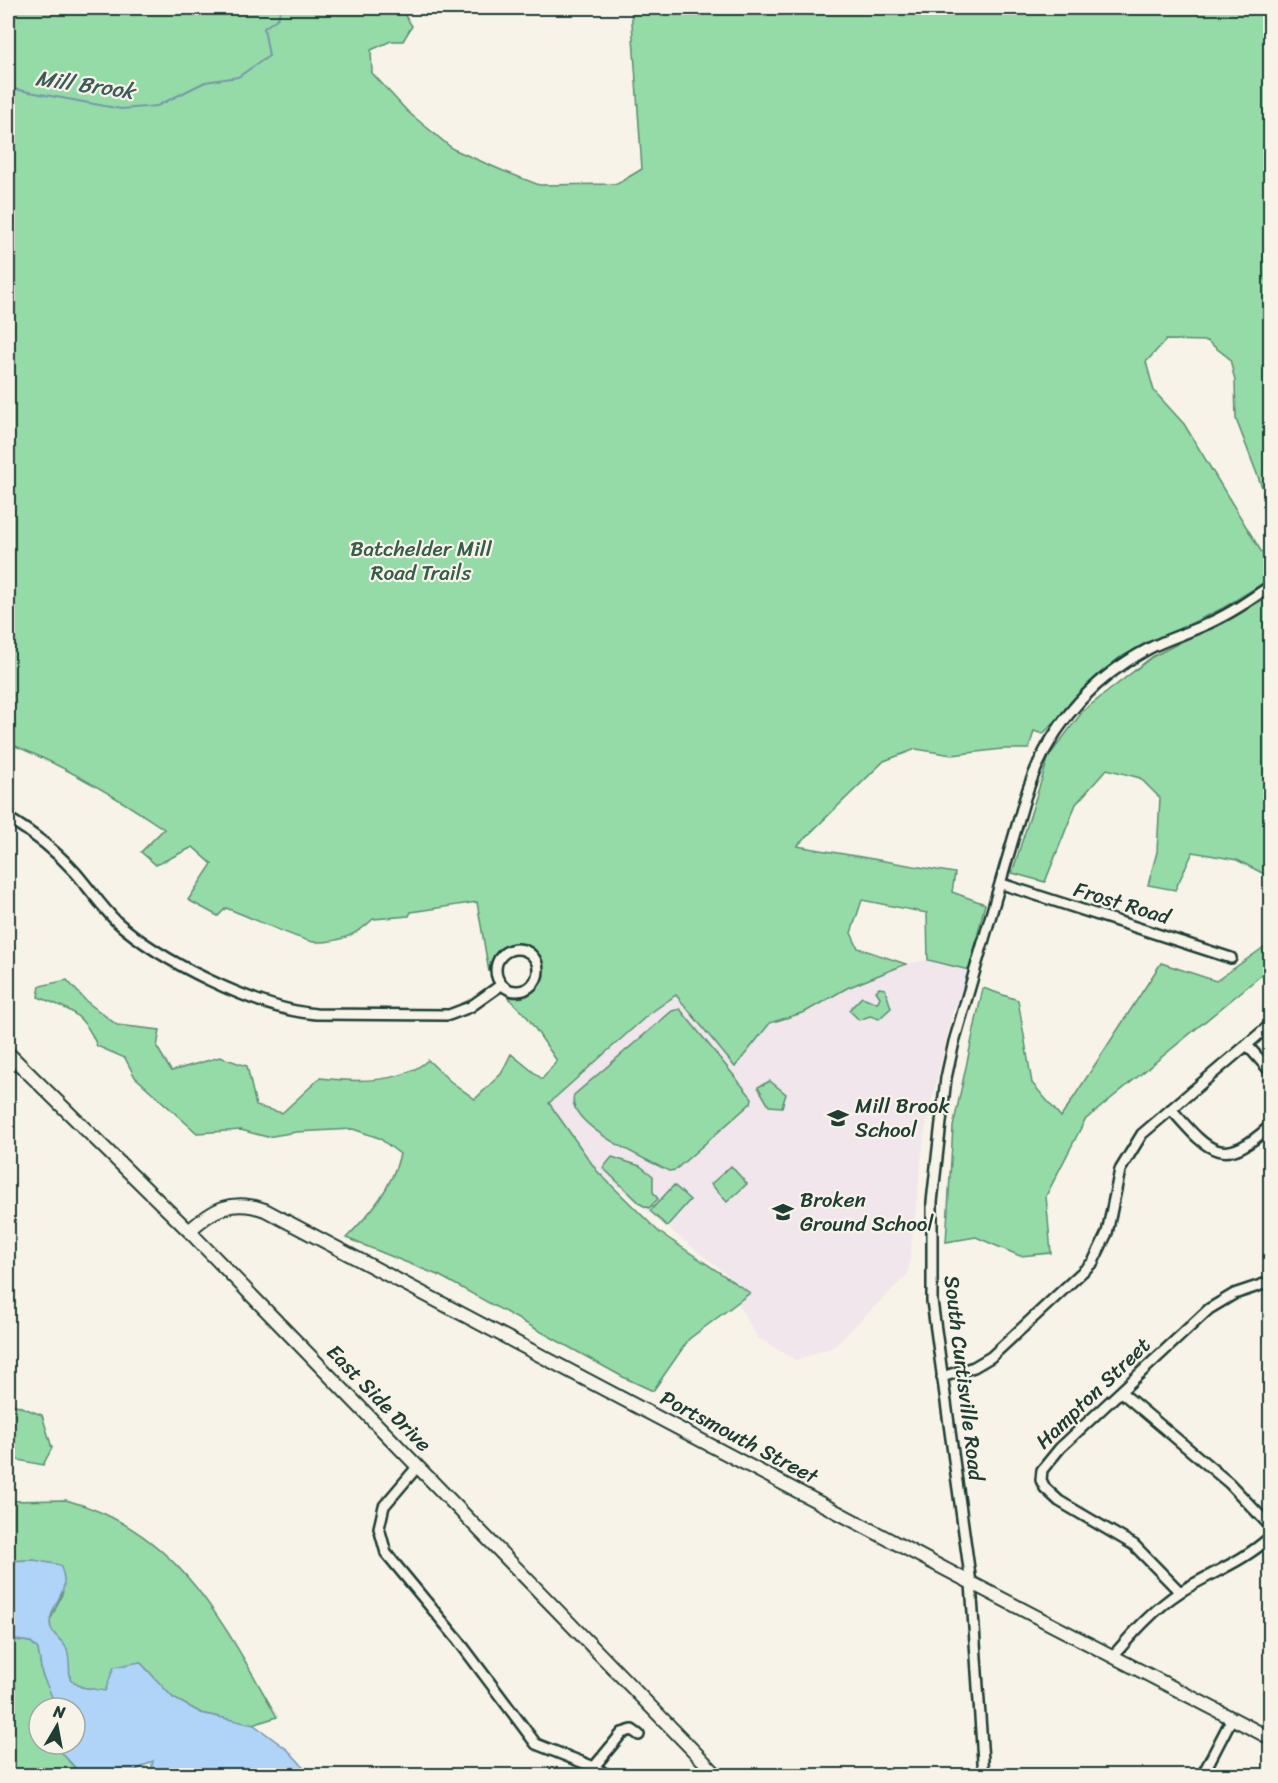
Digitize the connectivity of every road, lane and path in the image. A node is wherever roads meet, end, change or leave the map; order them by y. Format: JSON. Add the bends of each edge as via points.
{"nodes":[{"id":1,"x":1270,"y":586,"type":"edge"},
{"id":2,"x":8,"y":818,"type":"edge"},
{"id":3,"x":1002,"y":884,"type":"junction"},
{"id":4,"x":1231,"y":958,"type":"dead end"},
{"id":5,"x":501,"y":985,"type":"junction"},
{"id":6,"x":1270,"y":1025,"type":"edge"},
{"id":7,"x":1247,"y":1045,"type":"junction"},
{"id":8,"x":8,"y":1053,"type":"edge"},
{"id":9,"x":1270,"y":1071,"type":"edge"},
{"id":10,"x":1171,"y":1109,"type":"junction"},
{"id":11,"x":1270,"y":1125,"type":"edge"},
{"id":12,"x":189,"y":1231,"type":"junction"},
{"id":13,"x":1270,"y":1282,"type":"edge"},
{"id":14,"x":942,"y":1377,"type":"junction"},
{"id":15,"x":1121,"y":1392,"type":"junction"},
{"id":16,"x":418,"y":1466,"type":"junction"},
{"id":17,"x":1270,"y":1526,"type":"edge"},
{"id":18,"x":1270,"y":1537,"type":"edge"},
{"id":19,"x":971,"y":1582,"type":"junction"},
{"id":20,"x":1180,"y":1592,"type":"junction"},
{"id":21,"x":1113,"y":1656,"type":"junction"},
{"id":22,"x":1232,"y":1718,"type":"junction"},
{"id":23,"x":639,"y":1735,"type":"dead end"},
{"id":24,"x":1270,"y":1738,"type":"edge"},
{"id":25,"x":590,"y":1772,"type":"edge"},
{"id":26,"x":609,"y":1776,"type":"edge"},
{"id":27,"x":718,"y":1776,"type":"edge"},
{"id":28,"x":984,"y":1776,"type":"edge"},
{"id":29,"x":1202,"y":1776,"type":"edge"}],
"edges":[{"from":1,"to":3,"type":"street","name":"South Curtisville Road","via":[[1225,615],[1128,662],[1065,717],[1035,769]]},
{"from":2,"to":5,"type":"street","via":[[49,847],[109,914],[137,938],[237,994],[261,1003],[298,1013],[442,1016],[470,1007]]},
{"from":3,"to":4,"type":"street","name":"Frost Road"},
{"from":3,"to":14,"type":"street","name":"South Curtisville Road","via":[[946,1078],[931,1221],[932,1301]]},
{"from":5,"to":5,"type":"street","via":[[511,991],[528,988],[537,973],[532,957],[516,949],[500,957],[495,968]]},
{"from":6,"to":7,"type":"street"},
{"from":7,"to":9,"type":"street"},
{"from":7,"to":10,"type":"street"},
{"from":8,"to":12,"type":"street","name":"East Side Drive"},
{"from":10,"to":11,"type":"street","via":[[1201,1142],[1221,1152],[1243,1148]]},
{"from":10,"to":14,"type":"street","via":[[1142,1134],[1126,1158],[1116,1184],[1104,1243],[1086,1270],[991,1357]]},
{"from":12,"to":16,"type":"street","name":"East Side Drive"},
{"from":12,"to":19,"type":"street","name":"Portsmouth Street","via":[[225,1206],[245,1204],[265,1210]]},
{"from":13,"to":15,"type":"street","name":"Hampton Street","via":[[1234,1294],[1209,1309]]},
{"from":14,"to":19,"type":"street","name":"South Curtisville Road"},
{"from":15,"to":17,"type":"street","via":[[1229,1483]]},
{"from":15,"to":20,"type":"street","name":"Hampton Street","via":[[1046,1462],[1041,1480],[1059,1501],[1134,1545]]},
{"from":16,"to":25,"type":"street","via":[[384,1506],[379,1528],[386,1553],[536,1744]]},
{"from":16,"to":27,"type":"street","name":"East Side Drive"},
{"from":18,"to":20,"type":"street","via":[[1253,1553]]},
{"from":19,"to":21,"type":"street","name":"Portsmouth Street"},
{"from":19,"to":28,"type":"street","name":"South Curtisville Road"},
{"from":20,"to":21,"type":"street","via":[[1146,1619]]},
{"from":21,"to":22,"type":"street","name":"Portsmouth Street"},
{"from":22,"to":24,"type":"street","name":"Portsmouth Street"},
{"from":22,"to":29,"type":"street"},
{"from":23,"to":25,"type":"street","via":[[632,1730],[622,1733]]},
{"from":25,"to":26,"type":"street"}]}
